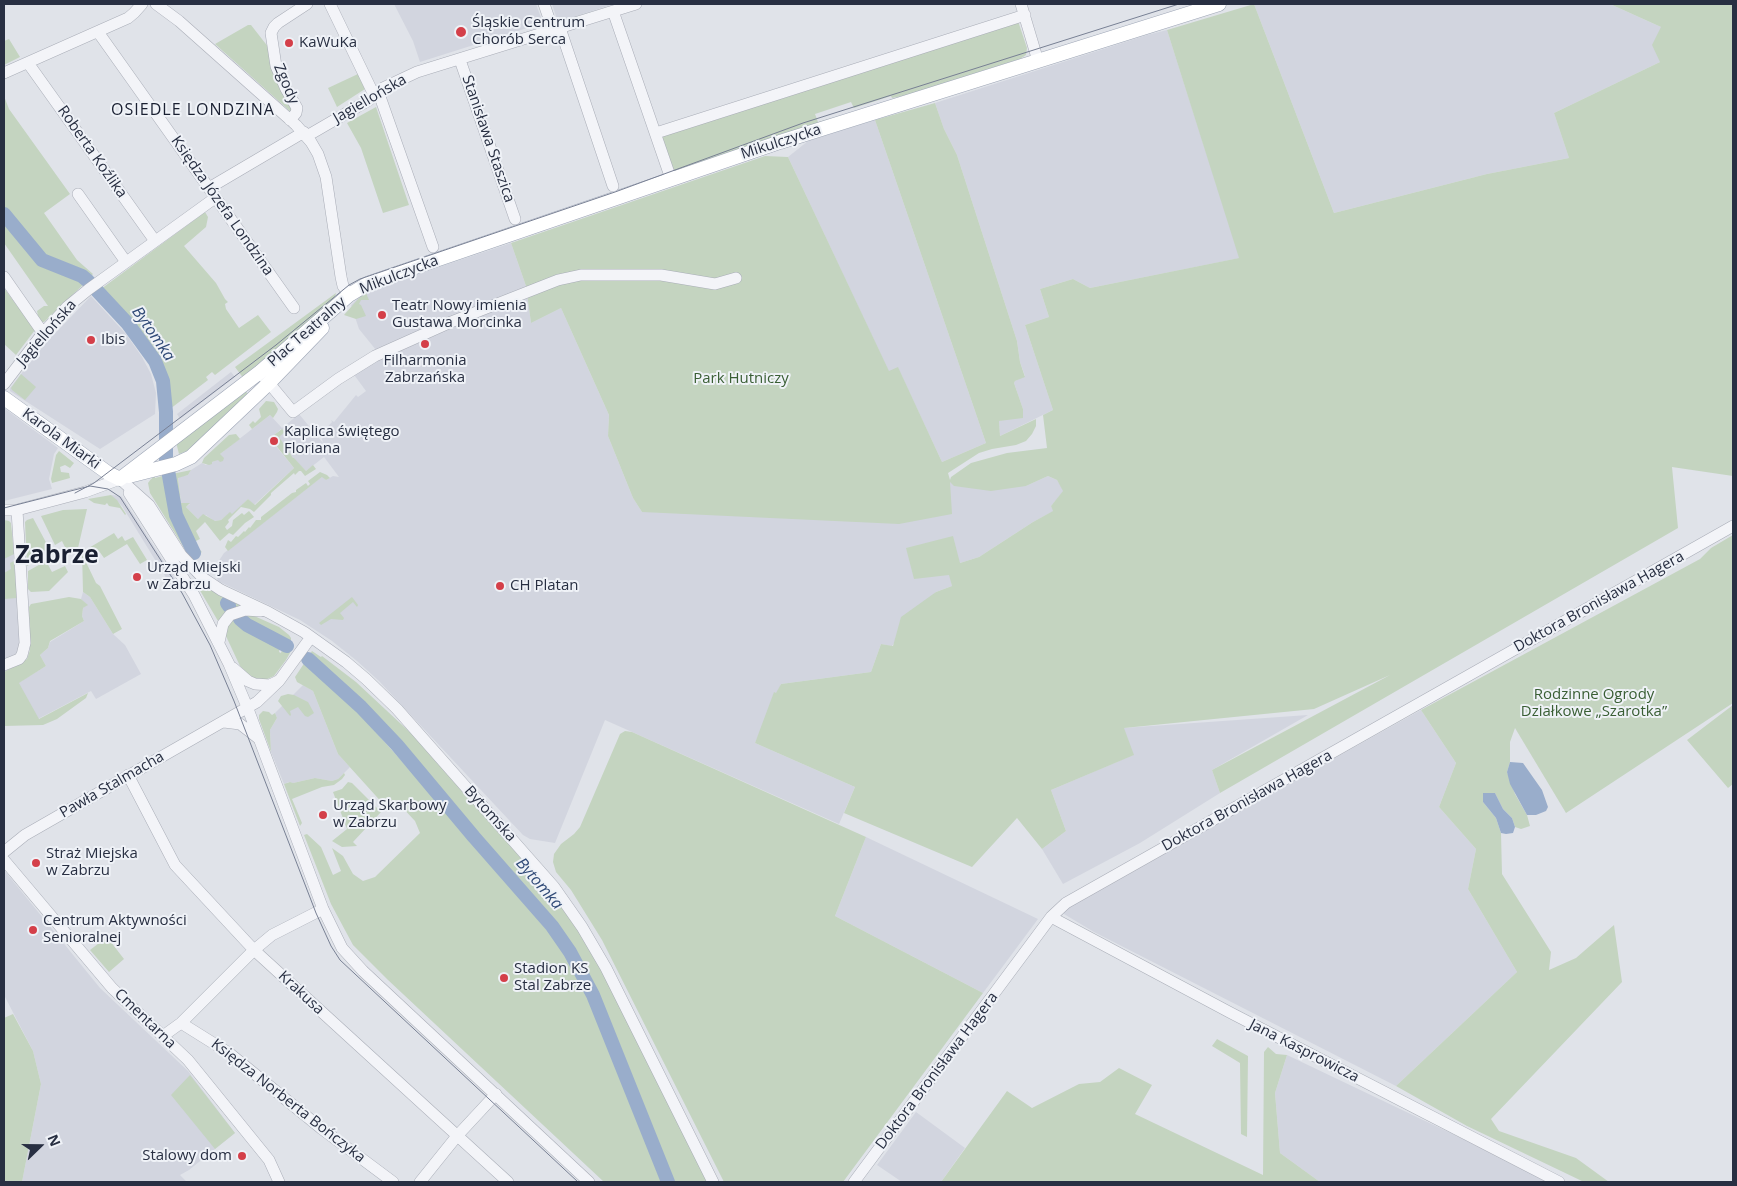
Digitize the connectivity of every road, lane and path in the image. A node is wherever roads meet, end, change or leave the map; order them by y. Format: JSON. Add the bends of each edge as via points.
{"nodes":[{"id":1,"x":142,"y":4,"type":"edge"},
{"id":2,"x":156,"y":4,"type":"edge"},
{"id":3,"x":307,"y":4,"type":"edge"},
{"id":4,"x":330,"y":4,"type":"edge"},
{"id":5,"x":544,"y":4,"type":"edge"},
{"id":6,"x":636,"y":4,"type":"edge"},
{"id":7,"x":1218,"y":4,"type":"edge"},
{"id":8,"x":1023,"y":9,"type":"edge"},
{"id":9,"x":613,"y":11,"type":"junction"},
{"id":10,"x":557,"y":29,"type":"junction"},
{"id":11,"x":98,"y":32,"type":"junction"},
{"id":12,"x":460,"y":60,"type":"junction"},
{"id":13,"x":1038,"y":61,"type":"junction"},
{"id":14,"x":28,"y":62,"type":"junction"},
{"id":15,"x":4,"y":73,"type":"edge"},
{"id":16,"x":376,"y":93,"type":"junction"},
{"id":17,"x":290,"y":120,"type":"junction"},
{"id":18,"x":656,"y":133,"type":"junction"},
{"id":19,"x":306,"y":134,"type":"junction"},
{"id":20,"x":672,"y":179,"type":"junction"},
{"id":21,"x":613,"y":186,"type":"dead end"},
{"id":22,"x":212,"y":193,"type":"junction"},
{"id":23,"x":78,"y":194,"type":"dead end"},
{"id":24,"x":515,"y":219,"type":"dead end"},
{"id":25,"x":155,"y":241,"type":"junction"},
{"id":26,"x":433,"y":247,"type":"dead end"},
{"id":27,"x":126,"y":262,"type":"junction"},
{"id":28,"x":4,"y":277,"type":"edge"},
{"id":29,"x":736,"y":278,"type":"dead end"},
{"id":30,"x":349,"y":295,"type":"junction"},
{"id":31,"x":294,"y":308,"type":"dead end"},
{"id":32,"x":43,"y":333,"type":"junction"},
{"id":33,"x":265,"y":378,"type":"junction"},
{"id":34,"x":4,"y":384,"type":"edge"},
{"id":35,"x":4,"y":398,"type":"edge"},
{"id":36,"x":120,"y":479,"type":"junction"},
{"id":37,"x":4,"y":510,"type":"edge"},
{"id":38,"x":17,"y":510,"type":"junction"},
{"id":39,"x":1733,"y":526,"type":"edge"},
{"id":40,"x":268,"y":612,"type":"junction"},
{"id":41,"x":311,"y":637,"type":"junction"},
{"id":42,"x":219,"y":642,"type":"junction"},
{"id":43,"x":230,"y":664,"type":"junction"},
{"id":44,"x":4,"y":665,"type":"edge"},
{"id":45,"x":279,"y":681,"type":"junction"},
{"id":46,"x":248,"y":709,"type":"junction"},
{"id":47,"x":223,"y":722,"type":"junction"},
{"id":48,"x":259,"y":739,"type":"junction"},
{"id":49,"x":128,"y":775,"type":"junction"},
{"id":50,"x":4,"y":852,"type":"edge"},
{"id":51,"x":4,"y":860,"type":"edge"},
{"id":52,"x":323,"y":909,"type":"junction"},
{"id":53,"x":1051,"y":917,"type":"junction"},
{"id":54,"x":254,"y":950,"type":"junction"},
{"id":55,"x":181,"y":1023,"type":"junction"},
{"id":56,"x":163,"y":1036,"type":"junction"},
{"id":57,"x":496,"y":1094,"type":"junction"},
{"id":58,"x":457,"y":1136,"type":"junction"},
{"id":59,"x":279,"y":1182,"type":"edge"},
{"id":60,"x":393,"y":1182,"type":"edge"},
{"id":61,"x":420,"y":1182,"type":"edge"},
{"id":62,"x":508,"y":1182,"type":"edge"},
{"id":63,"x":589,"y":1182,"type":"edge"},
{"id":64,"x":713,"y":1182,"type":"edge"},
{"id":65,"x":854,"y":1182,"type":"edge"},
{"id":66,"x":1559,"y":1182,"type":"edge"}],
"edges":[{"from":1,"to":11,"type":"street","via":[[128,18]]},
{"from":2,"to":17,"type":"street"},
{"from":3,"to":17,"type":"street","name":"Zgody","via":[[278,23],[271,33],[276,66],[297,108]]},
{"from":4,"to":16,"type":"street"},
{"from":5,"to":10,"type":"street"},
{"from":6,"to":9,"type":"street","name":"Jagiellońska"},
{"from":7,"to":13,"type":"main road","name":"Mikulczycka"},
{"from":8,"to":13,"type":"street"},
{"from":8,"to":18,"type":"street"},
{"from":9,"to":10,"type":"street","name":"Jagiellońska"},
{"from":9,"to":18,"type":"street"},
{"from":10,"to":12,"type":"street","name":"Jagiellońska"},
{"from":10,"to":21,"type":"street"},
{"from":11,"to":14,"type":"street"},
{"from":11,"to":22,"type":"street","name":"Księdza Józefa Londzina"},
{"from":12,"to":16,"type":"street","name":"Jagiellońska","via":[[416,72]]},
{"from":12,"to":24,"type":"street","name":"Stanisława Staszica"},
{"from":13,"to":20,"type":"main road","name":"Mikulczycka"},
{"from":14,"to":15,"type":"street"},
{"from":14,"to":25,"type":"street","name":"Roberta Koźlika"},
{"from":16,"to":19,"type":"street","name":"Jagiellońska"},
{"from":16,"to":26,"type":"street"},
{"from":17,"to":19,"type":"street"},
{"from":18,"to":20,"type":"street"},
{"from":19,"to":22,"type":"street","name":"Jagiellońska"},
{"from":19,"to":30,"type":"street","via":[[326,177],[341,277]]},
{"from":20,"to":30,"type":"main road","name":"Mikulczycka","via":[[369,283]]},
{"from":22,"to":25,"type":"street","name":"Jagiellońska"},
{"from":22,"to":31,"type":"street","name":"Księdza Józefa Londzina"},
{"from":23,"to":27,"type":"street"},
{"from":25,"to":27,"type":"street","name":"Jagiellońska"},
{"from":27,"to":32,"type":"street","name":"Jagiellońska","via":[[67,307]]},
{"from":28,"to":32,"type":"street"},
{"from":29,"to":33,"type":"street","via":[[715,284],[661,275],[581,275],[558,280],[375,356],[293,412]]},
{"from":30,"to":33,"type":"main road","name":"Plac Teatralny"},
{"from":32,"to":34,"type":"street","name":"Jagiellońska"},
{"from":33,"to":36,"type":"main road","name":"Plac Teatralny","via":[[176,436]]},
{"from":33,"to":36,"type":"main road","name":"Plac Teatralny","via":[[191,457]]},
{"from":35,"to":36,"type":"main road","name":"Karola Miarki"},
{"from":36,"to":38,"type":"street"},
{"from":36,"to":40,"type":"street","via":[[149,505],[181,554],[200,575],[221,590]]},
{"from":36,"to":42,"type":"street","via":[[194,595]]},
{"from":37,"to":38,"type":"street"},
{"from":38,"to":44,"type":"street","via":[[25,643],[19,659]]},
{"from":39,"to":53,"type":"street","name":"Doktora Bronisława Hagera","via":[[1066,903]]},
{"from":40,"to":41,"type":"street","name":"Bytomska"},
{"from":40,"to":42,"type":"street","name":"Bytomska","via":[[245,610],[230,615],[223,624]]},
{"from":41,"to":45,"type":"street"},
{"from":41,"to":64,"type":"street","name":"Bytomska","via":[[352,667],[397,709],[529,858],[568,907],[606,968]]},
{"from":42,"to":43,"type":"street"},
{"from":43,"to":45,"type":"street","via":[[242,677],[255,684],[270,685]]},
{"from":43,"to":46,"type":"street"},
{"from":43,"to":47,"type":"street","name":"Pawła Stalmacha","via":[[238,699]]},
{"from":45,"to":46,"type":"street"},
{"from":46,"to":47,"type":"street","name":"Pawła Stalmacha"},
{"from":46,"to":48,"type":"street"},
{"from":47,"to":48,"type":"street","via":[[240,724]]},
{"from":47,"to":49,"type":"street","name":"Pawła Stalmacha"},
{"from":48,"to":52,"type":"street"},
{"from":49,"to":50,"type":"street","name":"Pawła Stalmacha","via":[[25,835]]},
{"from":49,"to":54,"type":"street","name":"Krakusa","via":[[175,865]]},
{"from":51,"to":56,"type":"street","name":"Cmentarna","via":[[112,988]]},
{"from":52,"to":54,"type":"street","via":[[272,935]]},
{"from":52,"to":57,"type":"street","via":[[336,939],[350,958]]},
{"from":53,"to":65,"type":"street","name":"Doktora Bronisława Hagera"},
{"from":53,"to":66,"type":"street","name":"Jana Kasprowicza"},
{"from":54,"to":55,"type":"street"},
{"from":54,"to":58,"type":"street","name":"Krakusa"},
{"from":55,"to":56,"type":"street"},
{"from":55,"to":60,"type":"street","name":"Księdza Norberta Bończyka","via":[[229,1053]]},
{"from":56,"to":59,"type":"street","name":"Cmentarna","via":[[188,1060],[269,1160]]},
{"from":57,"to":58,"type":"street"},
{"from":57,"to":63,"type":"street"},
{"from":58,"to":61,"type":"street"},
{"from":58,"to":62,"type":"street","name":"Krakusa"}]}
